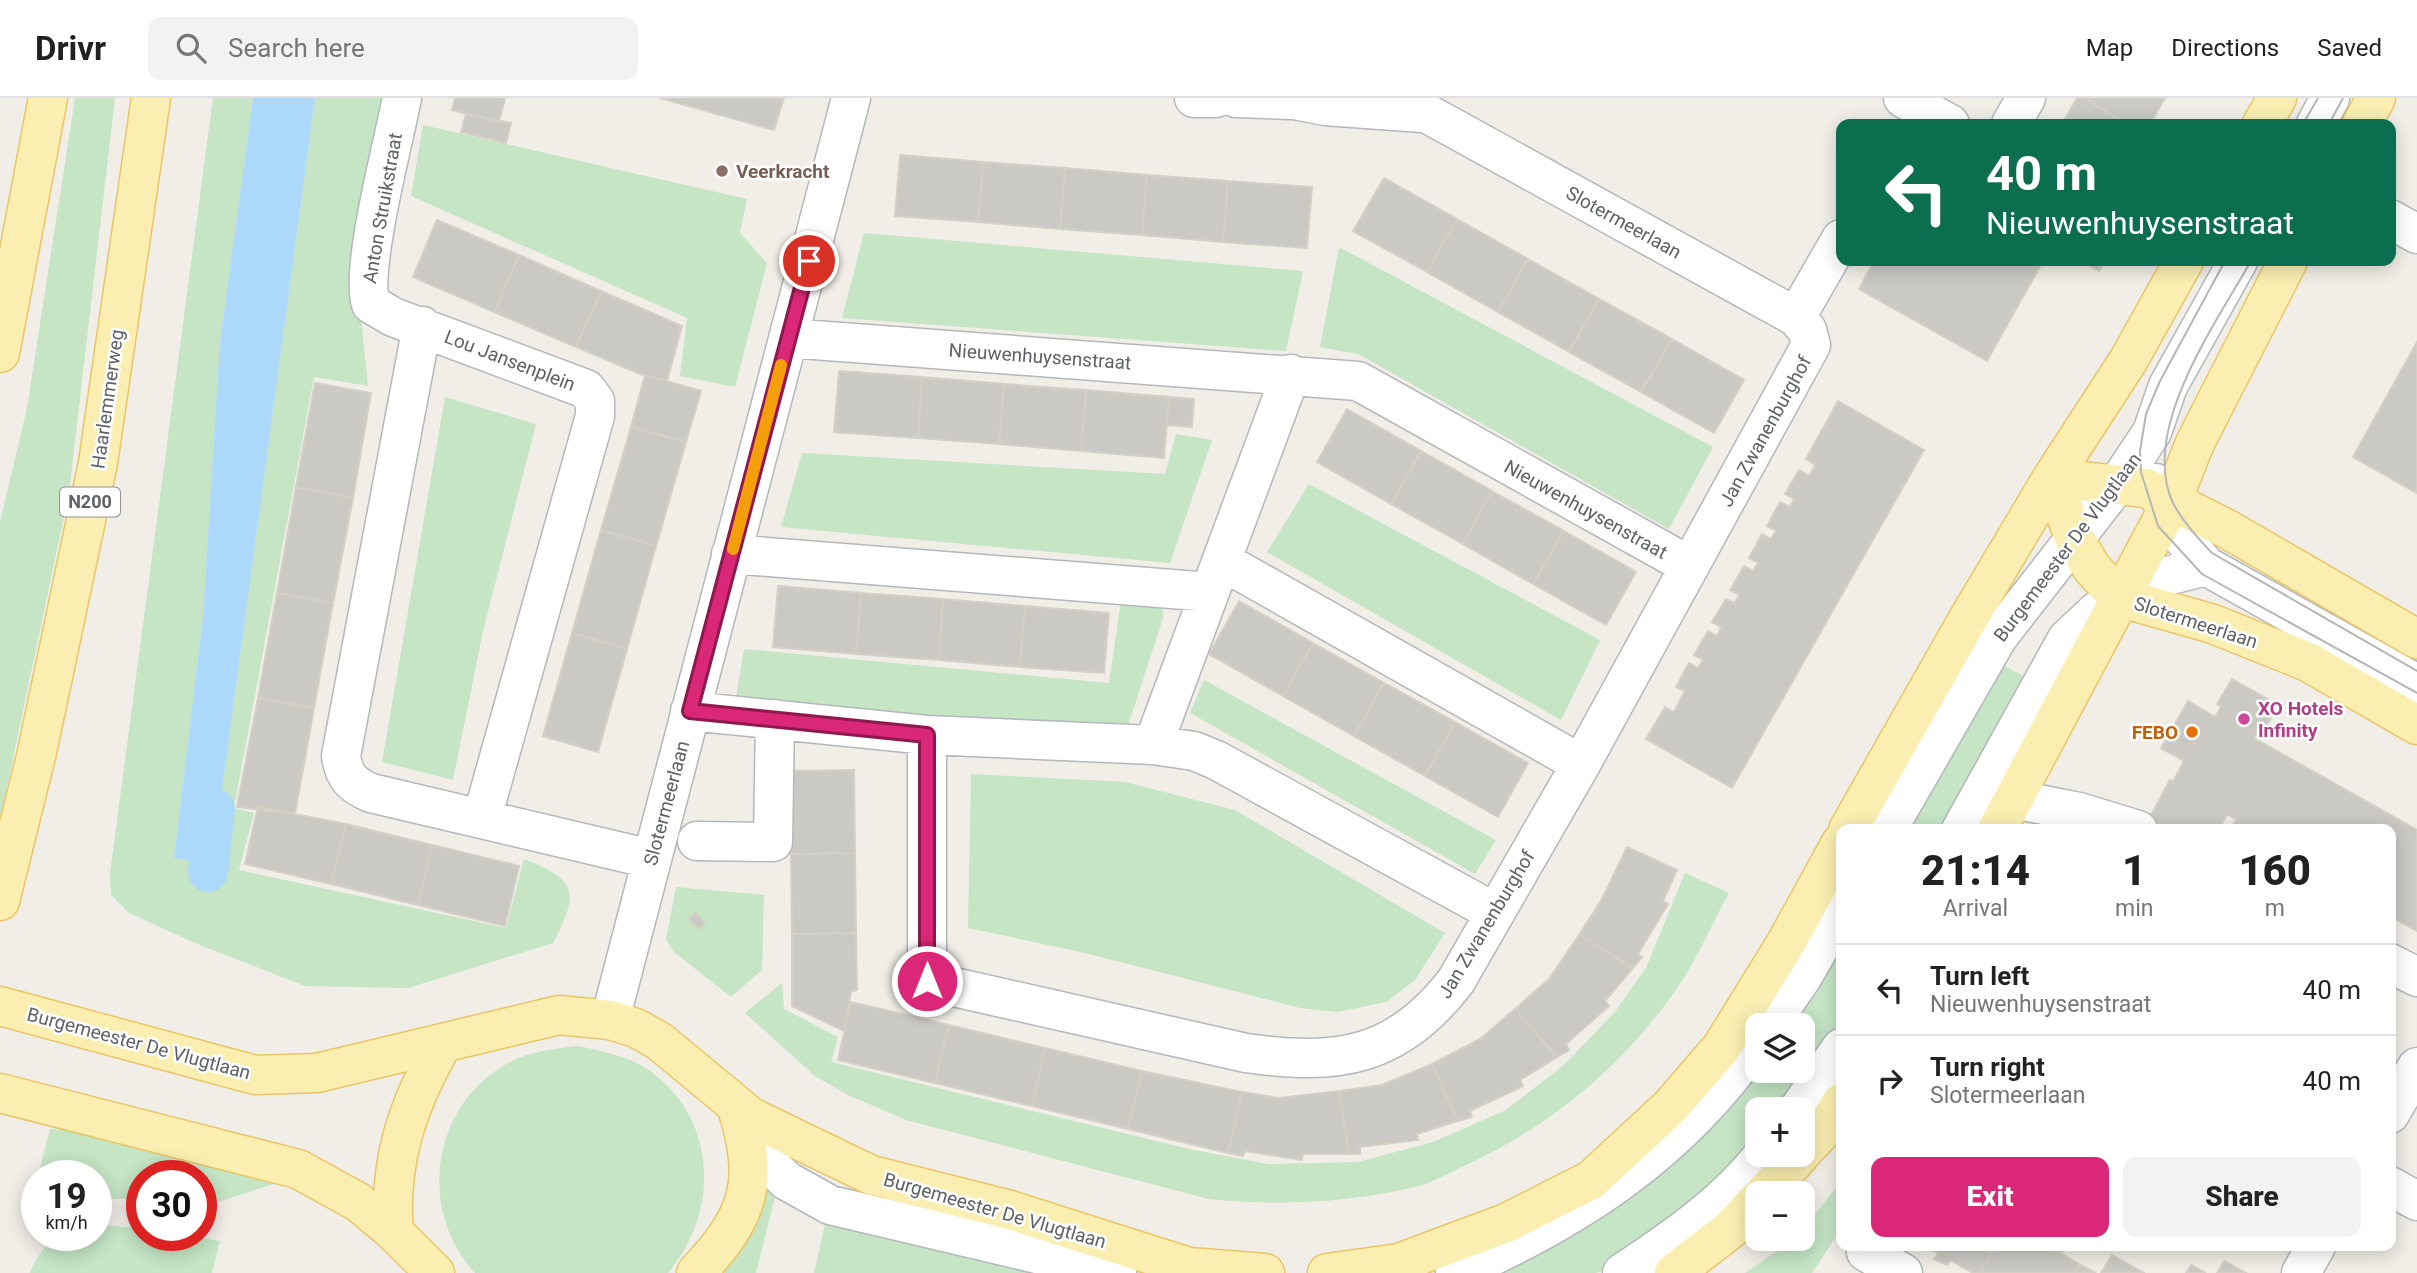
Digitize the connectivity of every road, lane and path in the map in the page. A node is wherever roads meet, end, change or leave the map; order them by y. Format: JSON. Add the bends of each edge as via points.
{"nodes":[{"id":1,"x":48,"y":98,"type":"edge"},
{"id":2,"x":152,"y":98,"type":"edge"},
{"id":3,"x":402,"y":98,"type":"edge"},
{"id":4,"x":851,"y":98,"type":"edge"},
{"id":5,"x":1194,"y":98,"type":"edge"},
{"id":6,"x":1216,"y":98,"type":"edge"},
{"id":7,"x":1236,"y":98,"type":"edge"},
{"id":8,"x":2026,"y":98,"type":"edge"},
{"id":9,"x":2277,"y":98,"type":"edge"},
{"id":10,"x":2330,"y":98,"type":"edge"},
{"id":11,"x":2376,"y":98,"type":"edge"},
{"id":12,"x":1286,"y":99,"type":"edge"},
{"id":13,"x":1411,"y":106,"type":"edge"},
{"id":14,"x":1909,"y":109,"type":"edge"},
{"id":15,"x":1936,"y":119,"type":"edge"},
{"id":16,"x":2014,"y":119,"type":"edge"},
{"id":17,"x":2265,"y":119,"type":"edge"},
{"id":18,"x":2319,"y":119,"type":"edge"},
{"id":19,"x":2365,"y":119,"type":"edge"},
{"id":20,"x":2396,"y":222,"type":"edge"},
{"id":21,"x":2417,"y":234,"type":"edge"},
{"id":22,"x":1836,"y":251,"type":"edge"},
{"id":23,"x":2182,"y":266,"type":"edge"},
{"id":24,"x":2235,"y":266,"type":"edge"},
{"id":25,"x":2285,"y":266,"type":"edge"},
{"id":26,"x":422,"y":326,"type":"junction"},
{"id":27,"x":1804,"y":331,"type":"junction"},
{"id":28,"x":788,"y":338,"type":"junction"},
{"id":29,"x":0,"y":353,"type":"edge"},
{"id":30,"x":1291,"y":374,"type":"junction"},
{"id":31,"x":2152,"y":432,"type":"junction"},
{"id":32,"x":2052,"y":478,"type":"junction"},
{"id":33,"x":2118,"y":483,"type":"junction"},
{"id":34,"x":2166,"y":503,"type":"junction"},
{"id":35,"x":2074,"y":537,"type":"junction"},
{"id":36,"x":731,"y":554,"type":"junction"},
{"id":37,"x":1690,"y":566,"type":"junction"},
{"id":38,"x":2206,"y":566,"type":"junction"},
{"id":39,"x":1216,"y":576,"type":"junction"},
{"id":40,"x":2118,"y":597,"type":"junction"},
{"id":41,"x":2417,"y":639,"type":"edge"},
{"id":42,"x":2417,"y":684,"type":"edge"},
{"id":43,"x":690,"y":711,"type":"junction"},
{"id":44,"x":775,"y":719,"type":"junction"},
{"id":45,"x":2417,"y":725,"type":"edge"},
{"id":46,"x":927,"y":735,"type":"junction"},
{"id":47,"x":1153,"y":745,"type":"junction"},
{"id":48,"x":1581,"y":764,"type":"junction"},
{"id":49,"x":2005,"y":814,"type":"edge"},
{"id":50,"x":482,"y":818,"type":"junction"},
{"id":51,"x":1852,"y":824,"type":"edge"},
{"id":52,"x":1890,"y":824,"type":"edge"},
{"id":53,"x":1964,"y":824,"type":"edge"},
{"id":54,"x":2118,"y":824,"type":"edge"},
{"id":55,"x":697,"y":841,"type":"dead end"},
{"id":56,"x":1836,"y":852,"type":"edge"},
{"id":57,"x":652,"y":859,"type":"junction"},
{"id":58,"x":0,"y":901,"type":"edge"},
{"id":59,"x":1494,"y":912,"type":"junction"},
{"id":60,"x":1836,"y":919,"type":"edge"},
{"id":61,"x":2396,"y":966,"type":"edge"},
{"id":62,"x":2417,"y":978,"type":"edge"},
{"id":63,"x":0,"y":1006,"type":"edge"},
{"id":64,"x":1778,"y":1013,"type":"edge"},
{"id":65,"x":610,"y":1020,"type":"junction"},
{"id":66,"x":443,"y":1043,"type":"junction"},
{"id":67,"x":1836,"y":1055,"type":"edge"},
{"id":68,"x":1745,"y":1060,"type":"edge"},
{"id":69,"x":2417,"y":1067,"type":"edge"},
{"id":70,"x":0,"y":1093,"type":"edge"},
{"id":71,"x":1807,"y":1097,"type":"edge"},
{"id":72,"x":2396,"y":1104,"type":"edge"},
{"id":73,"x":737,"y":1108,"type":"junction"},
{"id":74,"x":1836,"y":1111,"type":"edge"},
{"id":75,"x":1815,"y":1139,"type":"edge"},
{"id":76,"x":1754,"y":1167,"type":"edge"},
{"id":77,"x":1789,"y":1167,"type":"edge"},
{"id":78,"x":1776,"y":1181,"type":"edge"},
{"id":79,"x":2396,"y":1189,"type":"edge"},
{"id":80,"x":2417,"y":1201,"type":"edge"},
{"id":81,"x":1745,"y":1214,"type":"edge"},
{"id":82,"x":394,"y":1232,"type":"junction"},
{"id":83,"x":1862,"y":1257,"type":"edge"},
{"id":84,"x":435,"y":1273,"type":"edge"},
{"id":85,"x":696,"y":1273,"type":"edge"},
{"id":86,"x":1117,"y":1273,"type":"edge"},
{"id":87,"x":1265,"y":1273,"type":"edge"},
{"id":88,"x":1327,"y":1273,"type":"edge"},
{"id":89,"x":1455,"y":1273,"type":"edge"},
{"id":90,"x":1622,"y":1273,"type":"edge"},
{"id":91,"x":1674,"y":1273,"type":"edge"},
{"id":92,"x":1903,"y":1273,"type":"edge"}],
"edges":[{"from":1,"to":29,"type":"main road"},
{"from":2,"to":58,"type":"main road","name":"Haarlemmerweg","number":"N200","via":[[99,463]]},
{"from":3,"to":26,"type":"street","name":"Anton Struikstraat","via":[[367,292],[371,304]]},
{"from":4,"to":28,"type":"street","name":"Slotermeerlaan"},
{"from":5,"to":6,"type":"street"},
{"from":7,"to":12,"type":"street","name":"Slotermeerlaan"},
{"from":8,"to":16,"type":"street"},
{"from":9,"to":17,"type":"main road"},
{"from":10,"to":18,"type":"street"},
{"from":11,"to":19,"type":"main road"},
{"from":12,"to":13,"type":"street","name":"Slotermeerlaan","via":[[1325,106]]},
{"from":13,"to":27,"type":"street","name":"Slotermeerlaan"},
{"from":14,"to":15,"type":"street"},
{"from":20,"to":21,"type":"street"},
{"from":22,"to":27,"type":"street","name":"Jan Zwanenburghof"},
{"from":23,"to":32,"type":"main road","name":"Burgemeester De Vlugtlaan"},
{"from":24,"to":31,"type":"street","name":"Burgemeester De Vlugtlaan","via":[[2168,386]]},
{"from":25,"to":34,"type":"main road"},
{"from":26,"to":50,"type":"street","name":"Lou Jansenplein","via":[[341,756],[344,773],[364,790]]},
{"from":26,"to":50,"type":"street","name":"Lou Jansenplein","via":[[586,389],[595,401]]},
{"from":27,"to":37,"type":"street","name":"Jan Zwanenburghof"},
{"from":28,"to":30,"type":"street","name":"Nieuwenhuysenstraat"},
{"from":28,"to":36,"type":"street","name":"Slotermeerlaan"},
{"from":30,"to":37,"type":"street","name":"Nieuwenhuysenstraat","via":[[1358,381]]},
{"from":30,"to":39,"type":"street"},
{"from":31,"to":33,"type":"street","name":"Burgemeester De Vlugtlaan"},
{"from":31,"to":34,"type":"street"},
{"from":32,"to":33,"type":"main road"},
{"from":32,"to":35,"type":"main road","name":"Slotermeerlaan"},
{"from":32,"to":51,"type":"main road","name":"Burgemeester De Vlugtlaan"},
{"from":33,"to":34,"type":"main road","via":[[2146,488]]},
{"from":33,"to":35,"type":"street","name":"Burgemeester De Vlugtlaan"},
{"from":34,"to":38,"type":"street","via":[[2176,530]]},
{"from":34,"to":40,"type":"main road"},
{"from":34,"to":41,"type":"main road","via":[[2227,529]]},
{"from":35,"to":40,"type":"main road","name":"Slotermeerlaan","via":[[2091,567]]},
{"from":35,"to":52,"type":"street","name":"Burgemeester De Vlugtlaan","via":[[1998,637]]},
{"from":36,"to":39,"type":"street"},
{"from":36,"to":43,"type":"street","name":"Slotermeerlaan"},
{"from":37,"to":48,"type":"street","name":"Jan Zwanenburghof"},
{"from":38,"to":40,"type":"street","via":[[2159,578]]},
{"from":38,"to":42,"type":"street"},
{"from":39,"to":47,"type":"street"},
{"from":39,"to":48,"type":"street"},
{"from":40,"to":45,"type":"main road","name":"Slotermeerlaan","via":[[2213,624],[2308,662]]},
{"from":40,"to":49,"type":"main road"},
{"from":40,"to":53,"type":"street","via":[[2067,639]]},
{"from":43,"to":44,"type":"street"},
{"from":43,"to":57,"type":"street","name":"Slotermeerlaan"},
{"from":44,"to":46,"type":"street"},
{"from":44,"to":55,"type":"street","via":[[773,842]]},
{"from":46,"to":47,"type":"street"},
{"from":46,"to":59,"type":"street","name":"Jan Zwanenburghof","via":[[927,981],[1246,1053],[1289,1059],[1332,1057],[1373,1049],[1406,1033],[1437,1006]]},
{"from":47,"to":59,"type":"street","via":[[1194,751],[1216,760]]},
{"from":48,"to":59,"type":"street","name":"Jan Zwanenburghof"},
{"from":49,"to":54,"type":"street","via":[[2079,812]]},
{"from":50,"to":57,"type":"street","name":"Lou Jansenplein"},
{"from":56,"to":88,"type":"main road","via":[[1721,1048],[1670,1107],[1591,1180],[1506,1223],[1399,1263]]},
{"from":57,"to":65,"type":"street","name":"Slotermeerlaan"},
{"from":60,"to":64,"type":"street"},
{"from":61,"to":62,"type":"street"},
{"from":63,"to":66,"type":"main road","name":"Burgemeester De Vlugtlaan","via":[[255,1075],[317,1073]]},
{"from":65,"to":66,"type":"main road","name":"Burgemeester De Vlugtlaan","via":[[559,1015]]},
{"from":65,"to":73,"type":"main road","name":"Burgemeester De Vlugtlaan","via":[[659,1041]]},
{"from":66,"to":82,"type":"main road","via":[[415,1096],[399,1142],[392,1186]]},
{"from":67,"to":71,"type":"street"},
{"from":68,"to":89,"type":"street","via":[[1661,1152],[1597,1200],[1536,1236]]},
{"from":69,"to":72,"type":"street"},
{"from":70,"to":82,"type":"main road","via":[[298,1169],[358,1202]]},
{"from":73,"to":85,"type":"main road","via":[[749,1146],[746,1197],[726,1237]]},
{"from":73,"to":86,"type":"street","name":"Burgemeester De Vlugtlaan","via":[[773,1168],[830,1205]]},
{"from":73,"to":87,"type":"main road","name":"Burgemeester De Vlugtlaan","via":[[797,1142],[892,1182],[1010,1210],[1189,1267]]},
{"from":74,"to":75,"type":"main road"},
{"from":76,"to":90,"type":"street","via":[[1660,1248]]},
{"from":77,"to":78,"type":"main road"},
{"from":79,"to":80,"type":"street"},
{"from":81,"to":91,"type":"main road"},
{"from":82,"to":84,"type":"main road"},
{"from":83,"to":92,"type":"street"}]}
